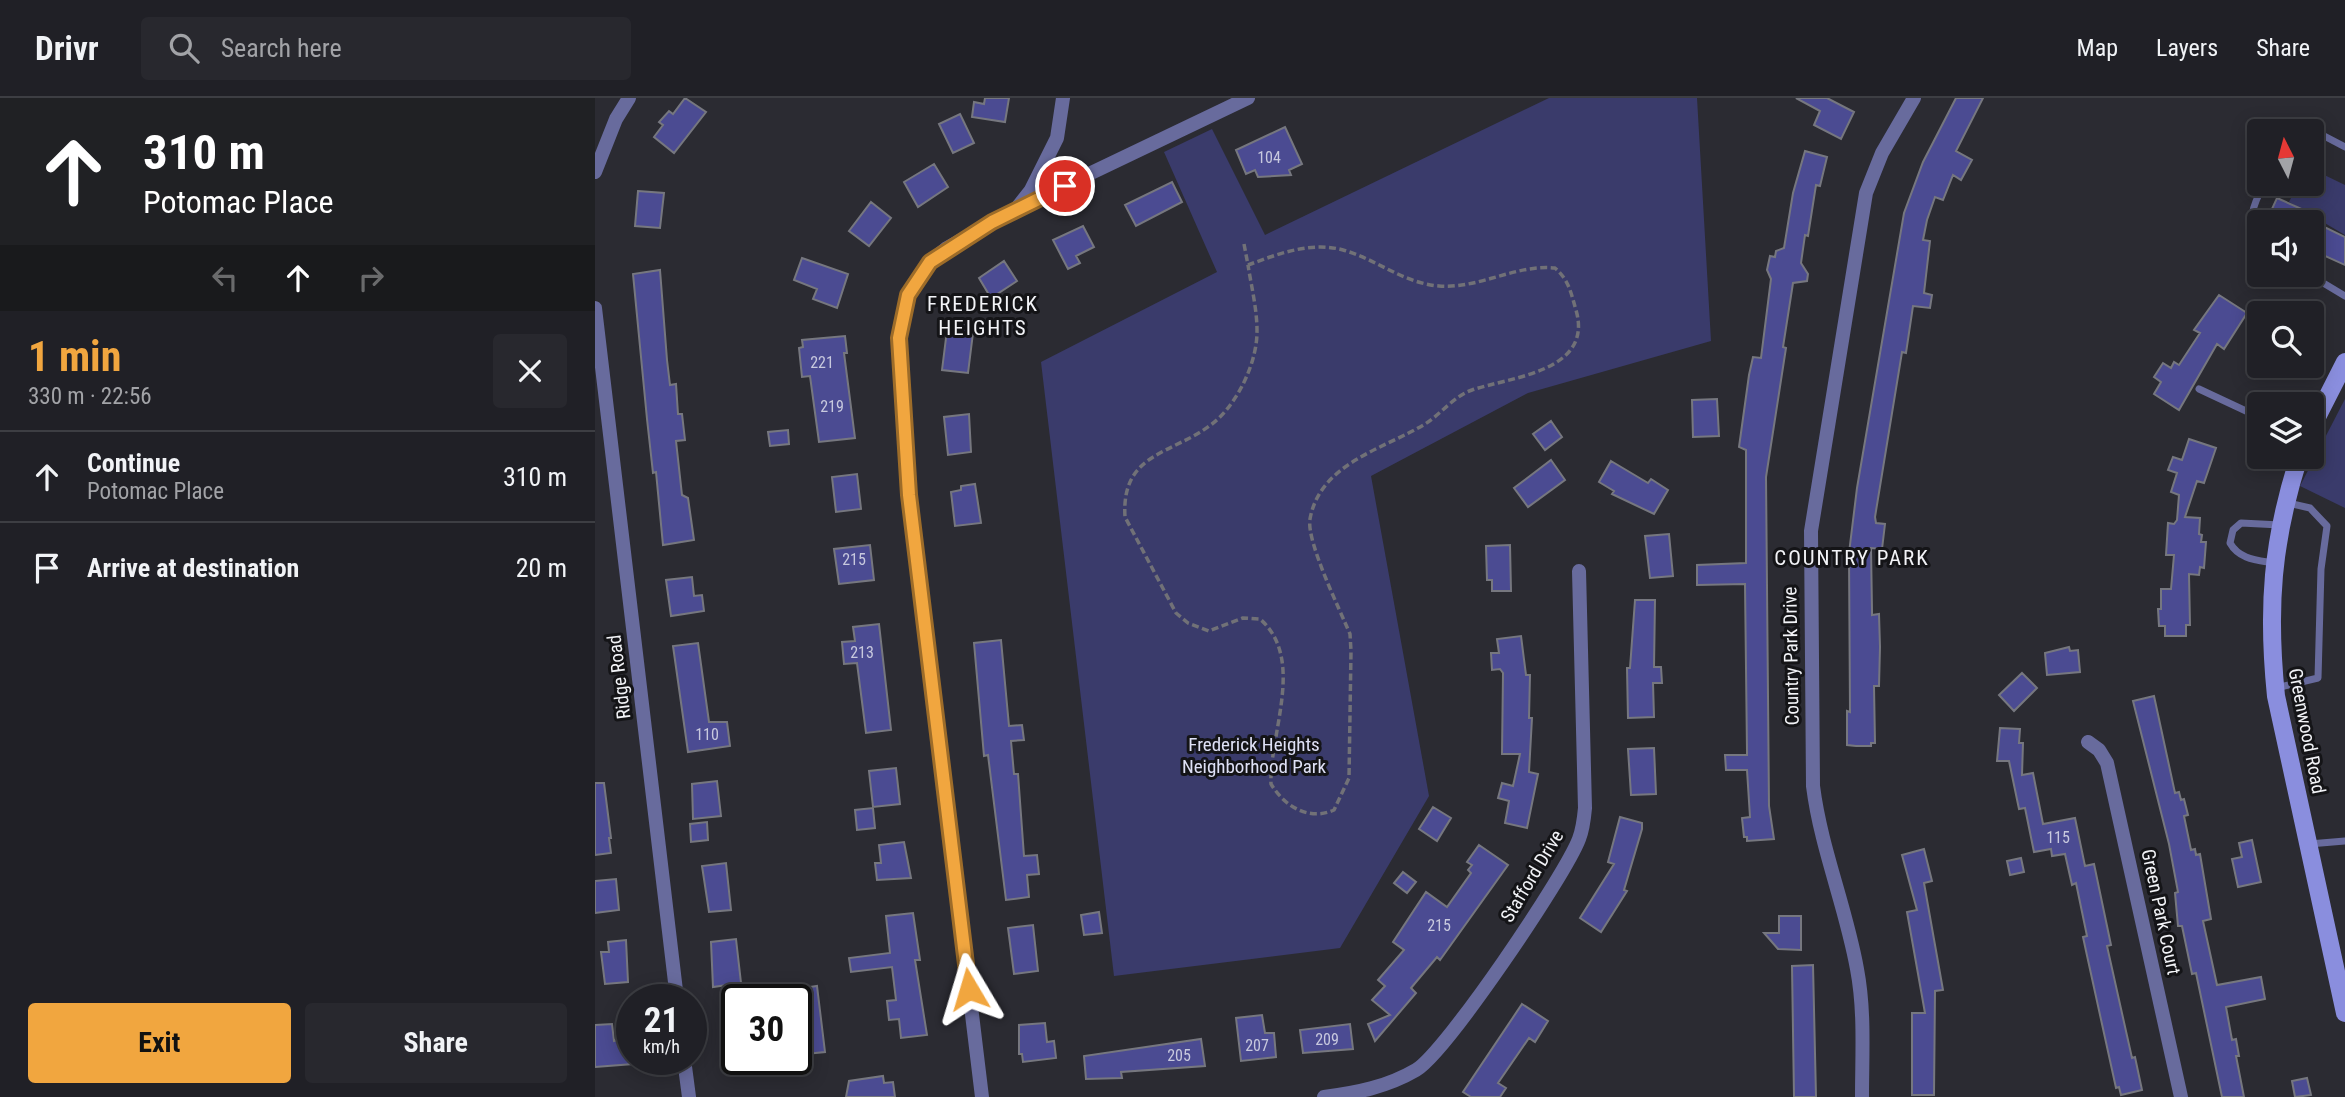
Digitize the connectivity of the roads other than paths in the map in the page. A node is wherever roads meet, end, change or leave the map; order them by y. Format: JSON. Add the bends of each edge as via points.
{"nodes":[{"id":1,"x":629,"y":98,"type":"edge"},
{"id":2,"x":1063,"y":98,"type":"edge"},
{"id":3,"x":1248,"y":98,"type":"edge"},
{"id":4,"x":1914,"y":98,"type":"edge"},
{"id":5,"x":2324,"y":136,"type":"edge"},
{"id":6,"x":2345,"y":147,"type":"edge"},
{"id":7,"x":595,"y":172,"type":"edge"},
{"id":8,"x":1016,"y":209,"type":"junction"},
{"id":9,"x":2324,"y":283,"type":"edge"},
{"id":10,"x":2345,"y":296,"type":"edge"},
{"id":11,"x":595,"y":308,"type":"edge"},
{"id":12,"x":2345,"y":362,"type":"edge"},
{"id":13,"x":2199,"y":388,"type":"dead end"},
{"id":14,"x":2324,"y":403,"type":"edge"},
{"id":15,"x":2247,"y":411,"type":"edge"},
{"id":16,"x":2295,"y":469,"type":"edge"},
{"id":17,"x":2285,"y":502,"type":"junction"},
{"id":18,"x":2280,"y":525,"type":"junction"},
{"id":19,"x":2273,"y":563,"type":"junction"},
{"id":20,"x":1579,"y":571,"type":"dead end"},
{"id":21,"x":2276,"y":688,"type":"junction"},
{"id":22,"x":2088,"y":742,"type":"dead end"},
{"id":23,"x":2345,"y":841,"type":"edge"},
{"id":24,"x":2308,"y":844,"type":"junction"},
{"id":25,"x":2339,"y":956,"type":"edge"},
{"id":26,"x":675,"y":984,"type":"edge"},
{"id":27,"x":2345,"y":1013,"type":"edge"},
{"id":28,"x":686,"y":1075,"type":"edge"},
{"id":29,"x":689,"y":1097,"type":"edge"},
{"id":30,"x":982,"y":1097,"type":"edge"},
{"id":31,"x":1324,"y":1097,"type":"edge"},
{"id":32,"x":1862,"y":1097,"type":"edge"},
{"id":33,"x":2181,"y":1097,"type":"edge"}],
"edges":[{"from":1,"to":7,"type":"street"},
{"from":2,"to":8,"type":"street","via":[[1057,138],[1046,165]]},
{"from":3,"to":8,"type":"street"},
{"from":4,"to":32,"type":"street","name":"Country Park Drive","via":[[1882,153],[1867,193],[1809,550],[1813,786],[1857,971]]},
{"from":5,"to":6,"type":"lane"},
{"from":8,"to":30,"type":"street","via":[[930,262],[908,295],[899,338],[909,495]]},
{"from":9,"to":10,"type":"lane"},
{"from":11,"to":26,"type":"street","name":"Ridge Road"},
{"from":12,"to":14,"type":"main road"},
{"from":13,"to":15,"type":"lane"},
{"from":16,"to":17,"type":"main road","name":"Greenwood Road"},
{"from":17,"to":18,"type":"main road","name":"Greenwood Road"},
{"from":17,"to":21,"type":"lane","via":[[2309,508],[2327,526],[2318,678]]},
{"from":18,"to":19,"type":"main road","name":"Greenwood Road"},
{"from":18,"to":19,"type":"lane","via":[[2241,523],[2233,530],[2230,543],[2247,558]]},
{"from":19,"to":21,"type":"main road","name":"Greenwood Road","via":[[2270,607]]},
{"from":20,"to":31,"type":"street","name":"Stafford Drive","via":[[1585,808],[1578,841],[1463,1017],[1418,1069],[1360,1092]]},
{"from":21,"to":24,"type":"main road","name":"Greenwood Road"},
{"from":22,"to":33,"type":"street","name":"Green Park Court","via":[[2107,763]]},
{"from":23,"to":24,"type":"lane"},
{"from":24,"to":25,"type":"main road","name":"Greenwood Road"},
{"from":25,"to":27,"type":"main road","name":"Greenwood Road"},
{"from":28,"to":29,"type":"street"}]}
